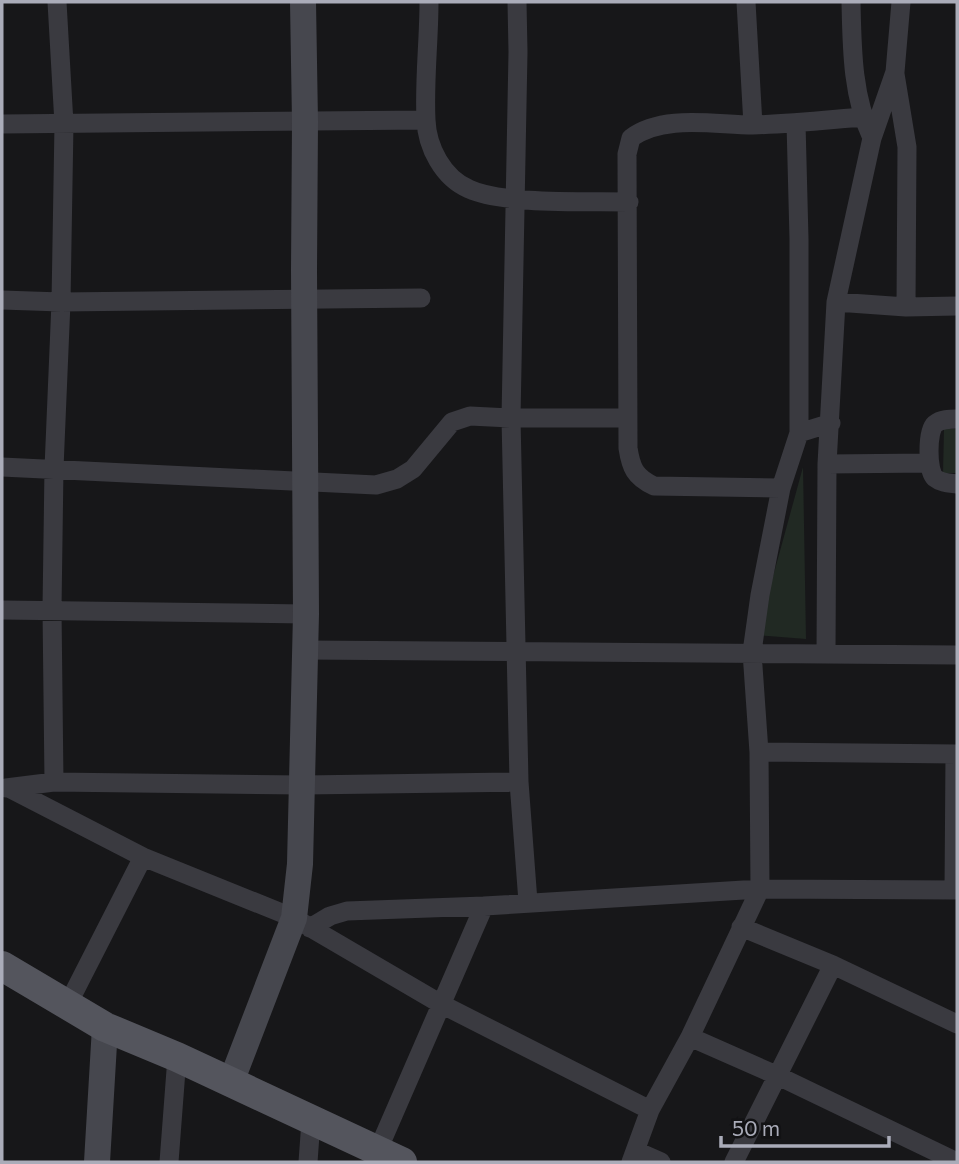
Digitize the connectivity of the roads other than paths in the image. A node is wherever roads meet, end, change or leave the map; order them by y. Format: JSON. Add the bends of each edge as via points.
{"nodes":[{"id":1,"x":57,"y":2,"type":"edge"},
{"id":2,"x":303,"y":2,"type":"edge"},
{"id":3,"x":429,"y":2,"type":"edge"},
{"id":4,"x":517,"y":2,"type":"edge"},
{"id":5,"x":746,"y":2,"type":"edge"},
{"id":6,"x":851,"y":2,"type":"edge"},
{"id":7,"x":901,"y":2,"type":"edge"},
{"id":8,"x":895,"y":72,"type":"junction"},
{"id":9,"x":862,"y":117,"type":"junction"},
{"id":10,"x":426,"y":120,"type":"junction"},
{"id":11,"x":305,"y":122,"type":"junction"},
{"id":12,"x":796,"y":123,"type":"junction"},
{"id":13,"x":2,"y":124,"type":"edge"},
{"id":14,"x":64,"y":124,"type":"junction"},
{"id":15,"x":753,"y":125,"type":"junction"},
{"id":16,"x":872,"y":138,"type":"junction"},
{"id":17,"x":516,"y":198,"type":"junction"},
{"id":18,"x":629,"y":202,"type":"junction"},
{"id":19,"x":421,"y":298,"type":"dead end"},
{"id":20,"x":2,"y":300,"type":"edge"},
{"id":21,"x":304,"y":300,"type":"junction"},
{"id":22,"x":61,"y":302,"type":"junction"},
{"id":23,"x":836,"y":302,"type":"junction"},
{"id":24,"x":957,"y":306,"type":"edge"},
{"id":25,"x":906,"y":307,"type":"junction"},
{"id":26,"x":511,"y":418,"type":"junction"},
{"id":27,"x":628,"y":418,"type":"junction"},
{"id":28,"x":957,"y":419,"type":"edge"},
{"id":29,"x":831,"y":424,"type":"junction"},
{"id":30,"x":799,"y":433,"type":"junction"},
{"id":31,"x":929,"y":463,"type":"junction"},
{"id":32,"x":827,"y":464,"type":"junction"},
{"id":33,"x":2,"y":467,"type":"edge"},
{"id":34,"x":54,"y":468,"type":"junction"},
{"id":35,"x":306,"y":480,"type":"junction"},
{"id":36,"x":957,"y":484,"type":"edge"},
{"id":37,"x":781,"y":488,"type":"junction"},
{"id":38,"x":52,"y":609,"type":"junction"},
{"id":39,"x":2,"y":610,"type":"edge"},
{"id":40,"x":306,"y":614,"type":"junction"},
{"id":41,"x":305,"y":650,"type":"junction"},
{"id":42,"x":517,"y":652,"type":"junction"},
{"id":43,"x":752,"y":652,"type":"junction"},
{"id":44,"x":826,"y":654,"type":"junction"},
{"id":45,"x":957,"y":654,"type":"edge"},
{"id":46,"x":759,"y":751,"type":"junction"},
{"id":47,"x":956,"y":754,"type":"edge"},
{"id":48,"x":54,"y":782,"type":"junction"},
{"id":49,"x":519,"y":782,"type":"junction"},
{"id":50,"x":304,"y":785,"type":"junction"},
{"id":51,"x":6,"y":788,"type":"edge"},
{"id":52,"x":143,"y":857,"type":"junction"},
{"id":53,"x":760,"y":889,"type":"junction"},
{"id":54,"x":955,"y":890,"type":"edge"},
{"id":55,"x":528,"y":902,"type":"junction"},
{"id":56,"x":484,"y":906,"type":"junction"},
{"id":57,"x":302,"y":923,"type":"junction"},
{"id":58,"x":741,"y":927,"type":"junction"},
{"id":59,"x":833,"y":965,"type":"junction"},
{"id":60,"x":2,"y":967,"type":"edge"},
{"id":61,"x":68,"y":1004,"type":"junction"},
{"id":62,"x":441,"y":1004,"type":"junction"},
{"id":63,"x":957,"y":1024,"type":"edge"},
{"id":64,"x":105,"y":1027,"type":"junction"},
{"id":65,"x":690,"y":1037,"type":"junction"},
{"id":66,"x":177,"y":1057,"type":"junction"},
{"id":67,"x":776,"y":1075,"type":"junction"},
{"id":68,"x":231,"y":1082,"type":"junction"},
{"id":69,"x":650,"y":1110,"type":"junction"},
{"id":70,"x":311,"y":1121,"type":"junction"},
{"id":71,"x":390,"y":1156,"type":"edge"},
{"id":72,"x":634,"y":1156,"type":"edge"},
{"id":73,"x":97,"y":1162,"type":"edge"},
{"id":74,"x":170,"y":1162,"type":"edge"},
{"id":75,"x":308,"y":1162,"type":"edge"},
{"id":76,"x":661,"y":1162,"type":"edge"},
{"id":77,"x":734,"y":1162,"type":"edge"},
{"id":78,"x":957,"y":1162,"type":"edge"}],
"edges":[{"from":1,"to":14,"type":"street"},
{"from":2,"to":11,"type":"street"},
{"from":3,"to":10,"type":"street"},
{"from":4,"to":17,"type":"street"},
{"from":5,"to":15,"type":"street"},
{"from":6,"to":9,"type":"street","via":[[852,54]]},
{"from":7,"to":8,"type":"street"},
{"from":8,"to":16,"type":"street"},
{"from":8,"to":25,"type":"street","via":[[907,147]]},
{"from":9,"to":12,"type":"street"},
{"from":9,"to":16,"type":"street"},
{"from":10,"to":11,"type":"street"},
{"from":10,"to":17,"type":"street","via":[[438,161],[453,178],[469,189]]},
{"from":11,"to":14,"type":"street"},
{"from":11,"to":21,"type":"street"},
{"from":12,"to":15,"type":"street"},
{"from":12,"to":30,"type":"street"},
{"from":13,"to":14,"type":"street"},
{"from":14,"to":22,"type":"street"},
{"from":15,"to":18,"type":"street","via":[[680,123],[640,131],[631,138],[628,154]]},
{"from":16,"to":23,"type":"street"},
{"from":17,"to":18,"type":"street"},
{"from":17,"to":26,"type":"street"},
{"from":18,"to":27,"type":"street"},
{"from":19,"to":21,"type":"street"},
{"from":20,"to":22,"type":"street"},
{"from":21,"to":22,"type":"street"},
{"from":21,"to":35,"type":"street"},
{"from":22,"to":34,"type":"street"},
{"from":23,"to":25,"type":"street"},
{"from":23,"to":29,"type":"street"},
{"from":24,"to":25,"type":"street"},
{"from":26,"to":27,"type":"street"},
{"from":26,"to":35,"type":"street","via":[[470,416],[452,422],[413,469],[397,479],[376,485]]},
{"from":26,"to":42,"type":"street"},
{"from":27,"to":37,"type":"street","via":[[631,466],[639,479],[654,486]]},
{"from":28,"to":31,"type":"street","via":[[944,419],[930,431]]},
{"from":29,"to":30,"type":"street"},
{"from":29,"to":32,"type":"street"},
{"from":30,"to":37,"type":"street"},
{"from":31,"to":32,"type":"street"},
{"from":31,"to":36,"type":"street","via":[[936,480]]},
{"from":32,"to":44,"type":"street"},
{"from":33,"to":34,"type":"street"},
{"from":34,"to":35,"type":"street"},
{"from":34,"to":38,"type":"street"},
{"from":35,"to":40,"type":"street"},
{"from":37,"to":43,"type":"street"},
{"from":38,"to":39,"type":"street"},
{"from":38,"to":40,"type":"street"},
{"from":38,"to":48,"type":"street"},
{"from":40,"to":41,"type":"street"},
{"from":41,"to":42,"type":"street"},
{"from":41,"to":50,"type":"street"},
{"from":42,"to":43,"type":"street"},
{"from":42,"to":49,"type":"street"},
{"from":43,"to":44,"type":"street"},
{"from":43,"to":46,"type":"street"},
{"from":44,"to":45,"type":"street"},
{"from":46,"to":47,"type":"street"},
{"from":46,"to":53,"type":"street"},
{"from":47,"to":54,"type":"street"},
{"from":48,"to":50,"type":"street"},
{"from":48,"to":51,"type":"street"},
{"from":49,"to":50,"type":"street"},
{"from":49,"to":55,"type":"street"},
{"from":50,"to":57,"type":"street"},
{"from":51,"to":52,"type":"street"},
{"from":52,"to":57,"type":"street"},
{"from":52,"to":61,"type":"street"},
{"from":53,"to":54,"type":"street"},
{"from":53,"to":55,"type":"street"},
{"from":53,"to":58,"type":"street"},
{"from":55,"to":56,"type":"street"},
{"from":56,"to":57,"type":"street","via":[[347,911]]},
{"from":56,"to":62,"type":"street"},
{"from":57,"to":62,"type":"street"},
{"from":57,"to":68,"type":"street"},
{"from":58,"to":59,"type":"street"},
{"from":58,"to":65,"type":"street"},
{"from":59,"to":63,"type":"street"},
{"from":59,"to":67,"type":"street"},
{"from":60,"to":61,"type":"main road"},
{"from":61,"to":64,"type":"main road"},
{"from":62,"to":69,"type":"street"},
{"from":62,"to":71,"type":"street"},
{"from":64,"to":66,"type":"main road"},
{"from":64,"to":73,"type":"street"},
{"from":65,"to":67,"type":"street"},
{"from":65,"to":69,"type":"street"},
{"from":66,"to":68,"type":"main road"},
{"from":66,"to":74,"type":"street"},
{"from":67,"to":77,"type":"street"},
{"from":67,"to":78,"type":"street"},
{"from":68,"to":70,"type":"main road"},
{"from":69,"to":72,"type":"street"},
{"from":70,"to":71,"type":"main road"},
{"from":70,"to":75,"type":"street"},
{"from":72,"to":76,"type":"street"}]}
